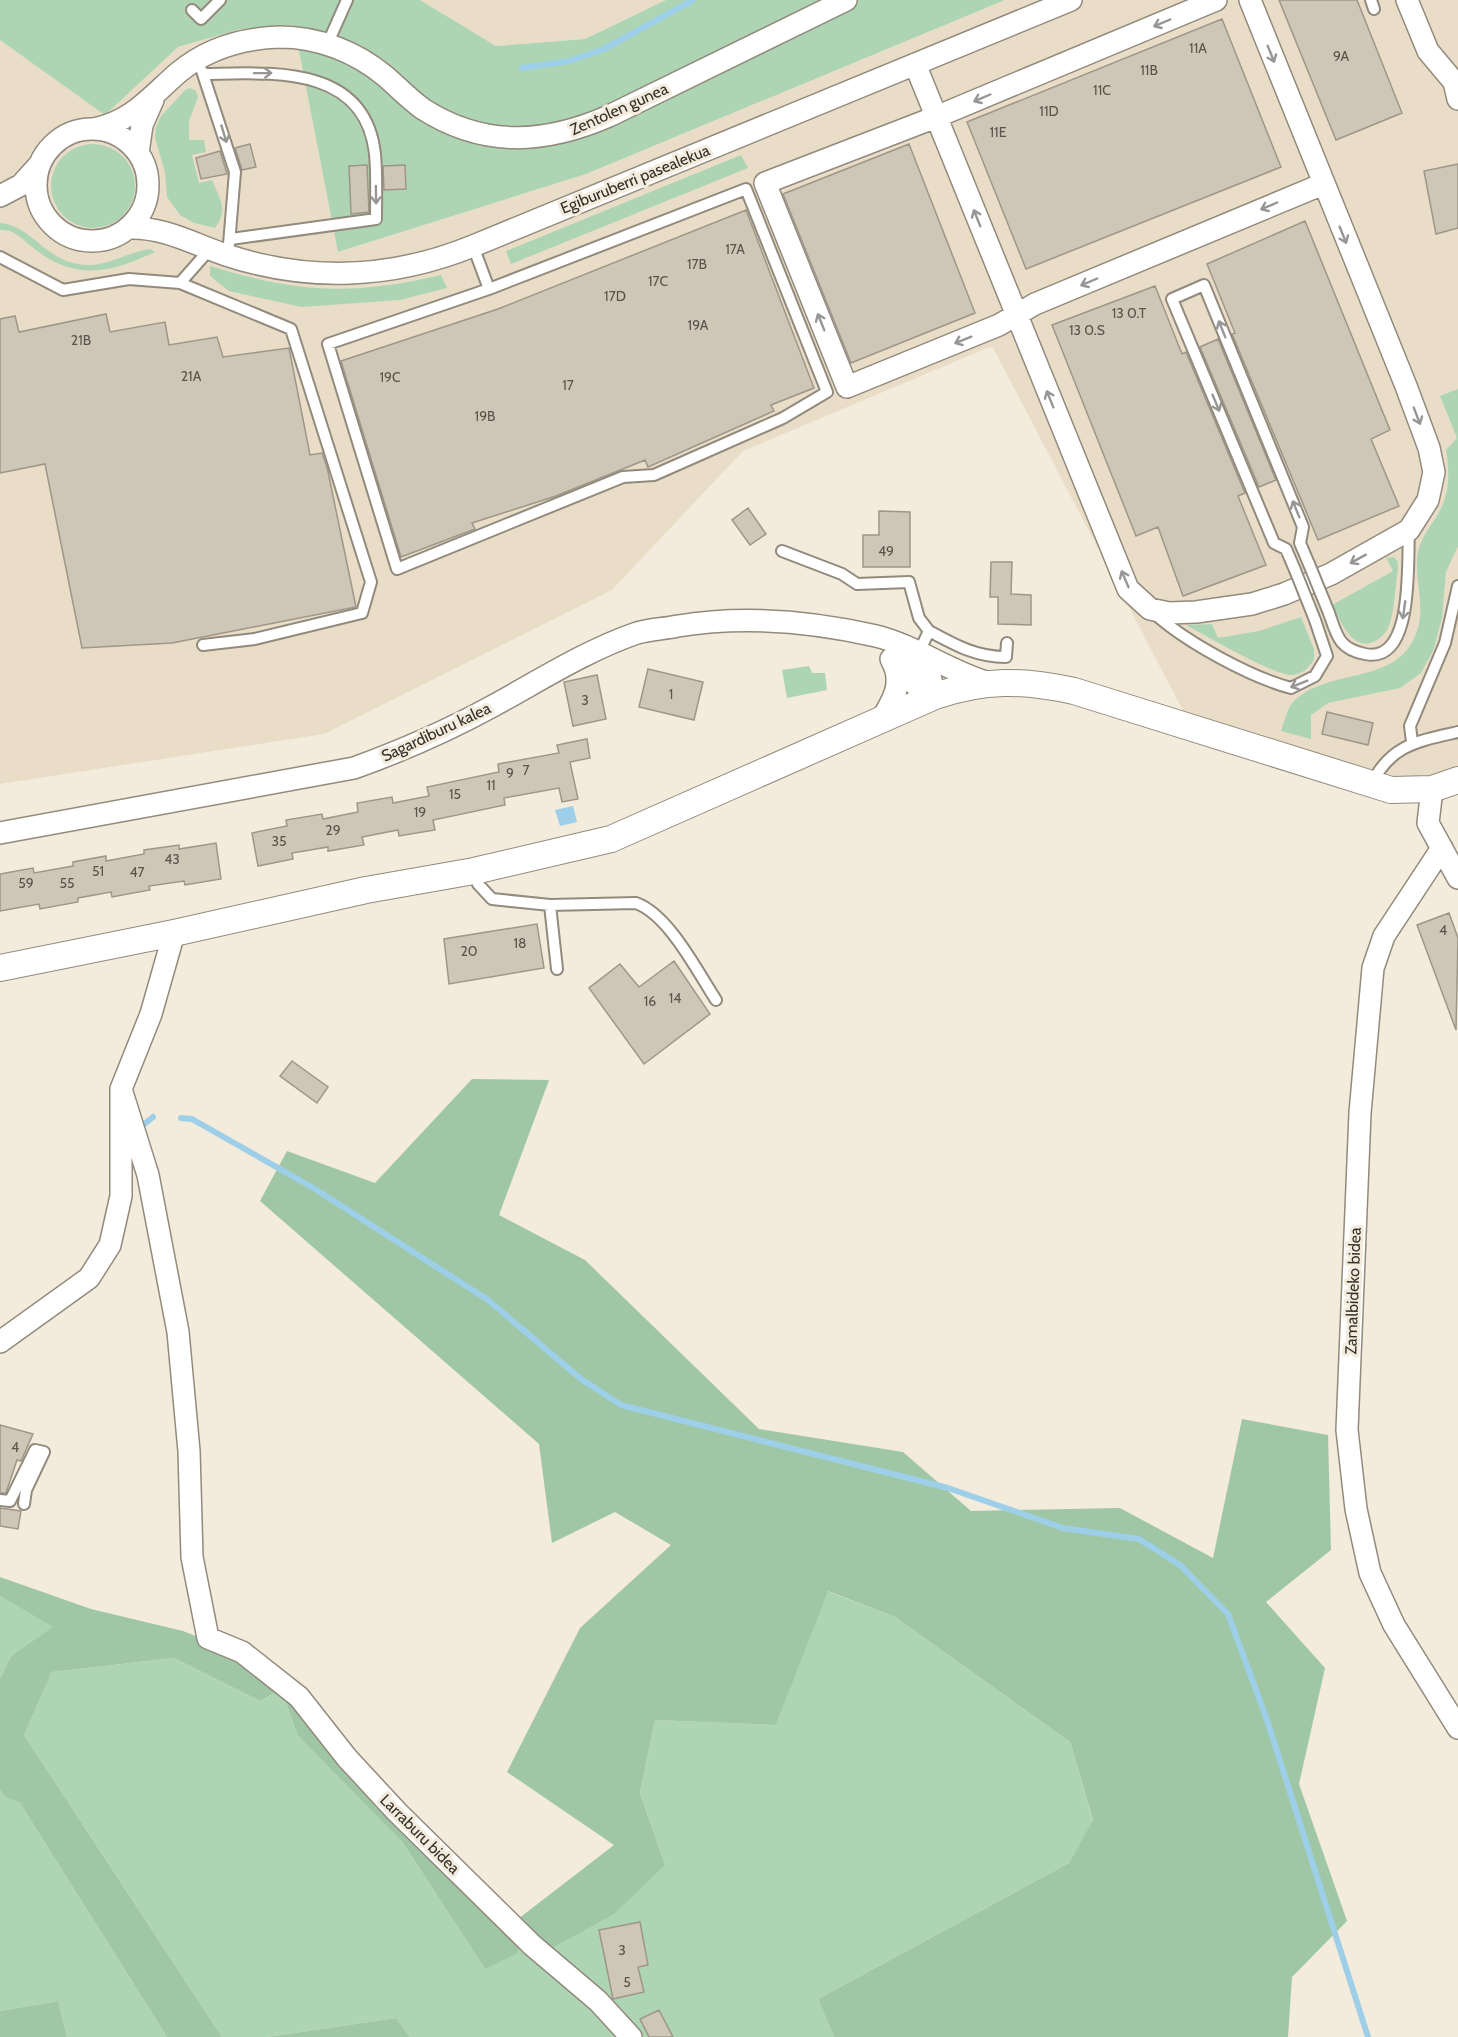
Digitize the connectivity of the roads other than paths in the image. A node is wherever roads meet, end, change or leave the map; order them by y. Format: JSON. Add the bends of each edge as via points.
{"nodes":[{"id":1,"x":220,"y":0,"type":"edge"},
{"id":2,"x":347,"y":0,"type":"edge"},
{"id":3,"x":846,"y":0,"type":"edge"},
{"id":4,"x":1071,"y":0,"type":"edge"},
{"id":5,"x":1216,"y":0,"type":"edge"},
{"id":6,"x":1250,"y":0,"type":"edge"},
{"id":7,"x":1407,"y":0,"type":"edge"},
{"id":8,"x":192,"y":10,"type":"dead end"},
{"id":9,"x":327,"y":45,"type":"junction"},
{"id":10,"x":915,"y":64,"type":"junction"},
{"id":11,"x":200,"y":68,"type":"junction"},
{"id":12,"x":157,"y":94,"type":"junction"},
{"id":13,"x":1458,"y":99,"type":"edge"},
{"id":14,"x":936,"y":117,"type":"junction"},
{"id":15,"x":94,"y":129,"type":"junction"},
{"id":16,"x":138,"y":153,"type":"junction"},
{"id":17,"x":39,"y":165,"type":"junction"},
{"id":18,"x":1323,"y":184,"type":"junction"},
{"id":19,"x":0,"y":197,"type":"edge"},
{"id":20,"x":147,"y":197,"type":"junction"},
{"id":21,"x":44,"y":215,"type":"junction"},
{"id":22,"x":129,"y":228,"type":"junction"},
{"id":23,"x":186,"y":239,"type":"junction"},
{"id":24,"x":473,"y":246,"type":"junction"},
{"id":25,"x":222,"y":248,"type":"junction"},
{"id":26,"x":0,"y":257,"type":"edge"},
{"id":27,"x":180,"y":283,"type":"junction"},
{"id":28,"x":489,"y":289,"type":"junction"},
{"id":29,"x":1017,"y":317,"type":"junction"},
{"id":30,"x":1408,"y":530,"type":"junction"},
{"id":31,"x":1300,"y":543,"type":"junction"},
{"id":32,"x":1286,"y":549,"type":"junction"},
{"id":33,"x":782,"y":551,"type":"dead end"},
{"id":34,"x":1458,"y":586,"type":"edge"},
{"id":35,"x":1150,"y":609,"type":"junction"},
{"id":36,"x":929,"y":631,"type":"junction"},
{"id":37,"x":1007,"y":643,"type":"dead end"},
{"id":38,"x":203,"y":645,"type":"dead end"},
{"id":39,"x":905,"y":652,"type":"junction"},
{"id":40,"x":989,"y":683,"type":"junction"},
{"id":41,"x":935,"y":696,"type":"junction"},
{"id":42,"x":881,"y":720,"type":"junction"},
{"id":43,"x":1458,"y":732,"type":"edge"},
{"id":44,"x":1412,"y":742,"type":"junction"},
{"id":45,"x":1458,"y":780,"type":"edge"},
{"id":46,"x":1371,"y":786,"type":"junction"},
{"id":47,"x":1432,"y":789,"type":"junction"},
{"id":48,"x":0,"y":833,"type":"edge"},
{"id":49,"x":1442,"y":848,"type":"junction"},
{"id":50,"x":474,"y":871,"type":"junction"},
{"id":51,"x":1458,"y":878,"type":"edge"},
{"id":52,"x":550,"y":905,"type":"junction"},
{"id":53,"x":174,"y":933,"type":"junction"},
{"id":54,"x":0,"y":968,"type":"edge"},
{"id":55,"x":557,"y":969,"type":"dead end"},
{"id":56,"x":716,"y":1000,"type":"dead end"},
{"id":57,"x":121,"y":1089,"type":"junction"},
{"id":58,"x":0,"y":1342,"type":"edge"},
{"id":59,"x":0,"y":1500,"type":"edge"},
{"id":60,"x":24,"y":1504,"type":"dead end"},
{"id":61,"x":1458,"y":1728,"type":"edge"},
{"id":62,"x":632,"y":2037,"type":"edge"}],
"edges":[{"from":1,"to":8,"type":"lane","via":[[201,19]]},
{"from":2,"to":9,"type":"lane"},
{"from":3,"to":9,"type":"street","name":"Zentolen gunea","via":[[581,129],[521,139],[471,131],[446,122],[422,108],[368,64]]},
{"from":4,"to":10,"type":"street","name":"Egiburuberri pasealekua"},
{"from":5,"to":14,"type":"street","one_way":true},
{"from":6,"to":18,"type":"street","one_way":true},
{"from":7,"to":13,"type":"street","via":[[1428,51],[1454,82]]},
{"from":9,"to":11,"type":"street","name":"Zentolen gunea","via":[[306,39],[261,38],[235,43]]},
{"from":10,"to":14,"type":"street"},
{"from":10,"to":24,"type":"street","name":"Egiburuberri pasealekua"},
{"from":11,"to":12,"type":"street","name":"Zentolen gunea"},
{"from":11,"to":25,"type":"lane","one_way":true,"via":[[235,172]]},
{"from":11,"to":25,"type":"lane","one_way":true,"via":[[284,73],[321,82],[355,103],[368,127],[375,153],[376,219]]},
{"from":12,"to":15,"type":"street","name":"Zentolen gunea","via":[[129,117]]},
{"from":12,"to":16,"type":"street","name":"Zentolen gunea","via":[[142,125]]},
{"from":29,"to":14,"type":"street","one_way":true},
{"from":29,"to":14,"type":"street","one_way":true,"via":[[847,387],[765,183]]},
{"from":15,"to":16,"type":"street","via":[[111,132]]},
{"from":15,"to":17,"type":"street","via":[[60,138]]},
{"from":16,"to":20,"type":"street","via":[[147,174]]},
{"from":17,"to":19,"type":"street","via":[[21,184]]},
{"from":17,"to":21,"type":"street","via":[[35,191]]},
{"from":18,"to":29,"type":"street","one_way":true,"via":[[1035,304]]},
{"from":18,"to":30,"type":"street","one_way":true,"via":[[1430,448],[1434,472],[1428,500]]},
{"from":19,"to":21,"type":"street"},
{"from":20,"to":22,"type":"street"},
{"from":20,"to":23,"type":"street","name":"Egiburuberri pasealekua","via":[[164,221]]},
{"from":21,"to":22,"type":"street","via":[[54,228],[84,241],[100,242]]},
{"from":22,"to":23,"type":"street","name":"Egiburuberri pasealekua","via":[[159,230]]},
{"from":23,"to":25,"type":"street","name":"Egiburuberri pasealekua"},
{"from":24,"to":25,"type":"street","name":"Egiburuberri pasealekua","via":[[395,269],[333,274],[286,270]]},
{"from":24,"to":28,"type":"lane"},
{"from":25,"to":27,"type":"lane"},
{"from":26,"to":27,"type":"lane","via":[[63,290],[129,279]]},
{"from":27,"to":38,"type":"lane","via":[[291,329],[371,582],[362,613],[255,639]]},
{"from":28,"to":28,"type":"lane","via":[[328,344],[397,569],[623,477],[654,475],[783,418],[827,392],[746,189]]},
{"from":35,"to":29,"type":"street","one_way":true,"via":[[1128,589]]},
{"from":30,"to":31,"type":"lane","one_way":true,"bridge":true,"via":[[1407,591],[1401,632],[1385,651],[1371,656],[1350,651],[1339,639]]},
{"from":30,"to":35,"type":"street","one_way":true,"via":[[1331,574],[1273,598],[1197,612]]},
{"from":31,"to":32,"type":"lane"},
{"from":31,"to":32,"type":"lane","one_way":true,"via":[[1304,526],[1204,285],[1172,299],[1274,543]]},
{"from":32,"to":35,"type":"lane","one_way":true,"bridge":true,"via":[[1327,656],[1315,676],[1291,688],[1268,682],[1172,629]]},
{"from":33,"to":36,"type":"lane","via":[[842,574],[857,584],[909,582],[919,618]]},
{"from":34,"to":44,"type":"lane","via":[[1445,643],[1410,726]]},
{"from":36,"to":37,"type":"lane","via":[[963,650],[987,657],[1006,657]]},
{"from":36,"to":39,"type":"lane"},
{"from":39,"to":40,"type":"street","name":"Sagardiburu kalea"},
{"from":39,"to":41,"type":"street","name":"Sagardiburu kalea","via":[[913,683]]},
{"from":39,"to":42,"type":"street","via":[[892,702]]},
{"from":39,"to":48,"type":"street","name":"Sagardiburu kalea","via":[[880,646],[860,634],[810,623],[758,619],[639,633],[590,652],[408,748],[354,768]]},
{"from":40,"to":41,"type":"street"},
{"from":40,"to":46,"type":"street","via":[[1024,682],[1074,691]]},
{"from":41,"to":42,"type":"street"},
{"from":42,"to":50,"type":"street","via":[[611,839]]},
{"from":43,"to":44,"type":"lane"},
{"from":44,"to":46,"type":"lane","via":[[1383,764]]},
{"from":45,"to":47,"type":"street"},
{"from":46,"to":47,"type":"street"},
{"from":47,"to":49,"type":"street","via":[[1428,823]]},
{"from":49,"to":51,"type":"street"},
{"from":49,"to":61,"type":"street","name":"Zamalbideko bidea","via":[[1384,936],[1373,969],[1360,1113],[1347,1430],[1356,1509],[1370,1573],[1394,1624]]},
{"from":50,"to":52,"type":"lane","via":[[478,884],[492,899]]},
{"from":50,"to":53,"type":"street","via":[[366,890]]},
{"from":52,"to":55,"type":"lane"},
{"from":52,"to":56,"type":"lane","via":[[644,906],[686,952]]},
{"from":53,"to":54,"type":"street"},
{"from":53,"to":57,"type":"street","via":[[151,1014]]},
{"from":57,"to":58,"type":"street","via":[[121,1196],[110,1245],[89,1278]]},
{"from":57,"to":62,"type":"street","name":"Larraburu bidea","via":[[147,1175],[178,1332],[189,1451],[192,1557],[208,1638],[242,1652],[299,1697],[347,1758],[397,1812]]},
{"from":59,"to":60,"type":"lane","via":[[10,1501],[35,1450],[44,1452],[26,1490]]}]}
